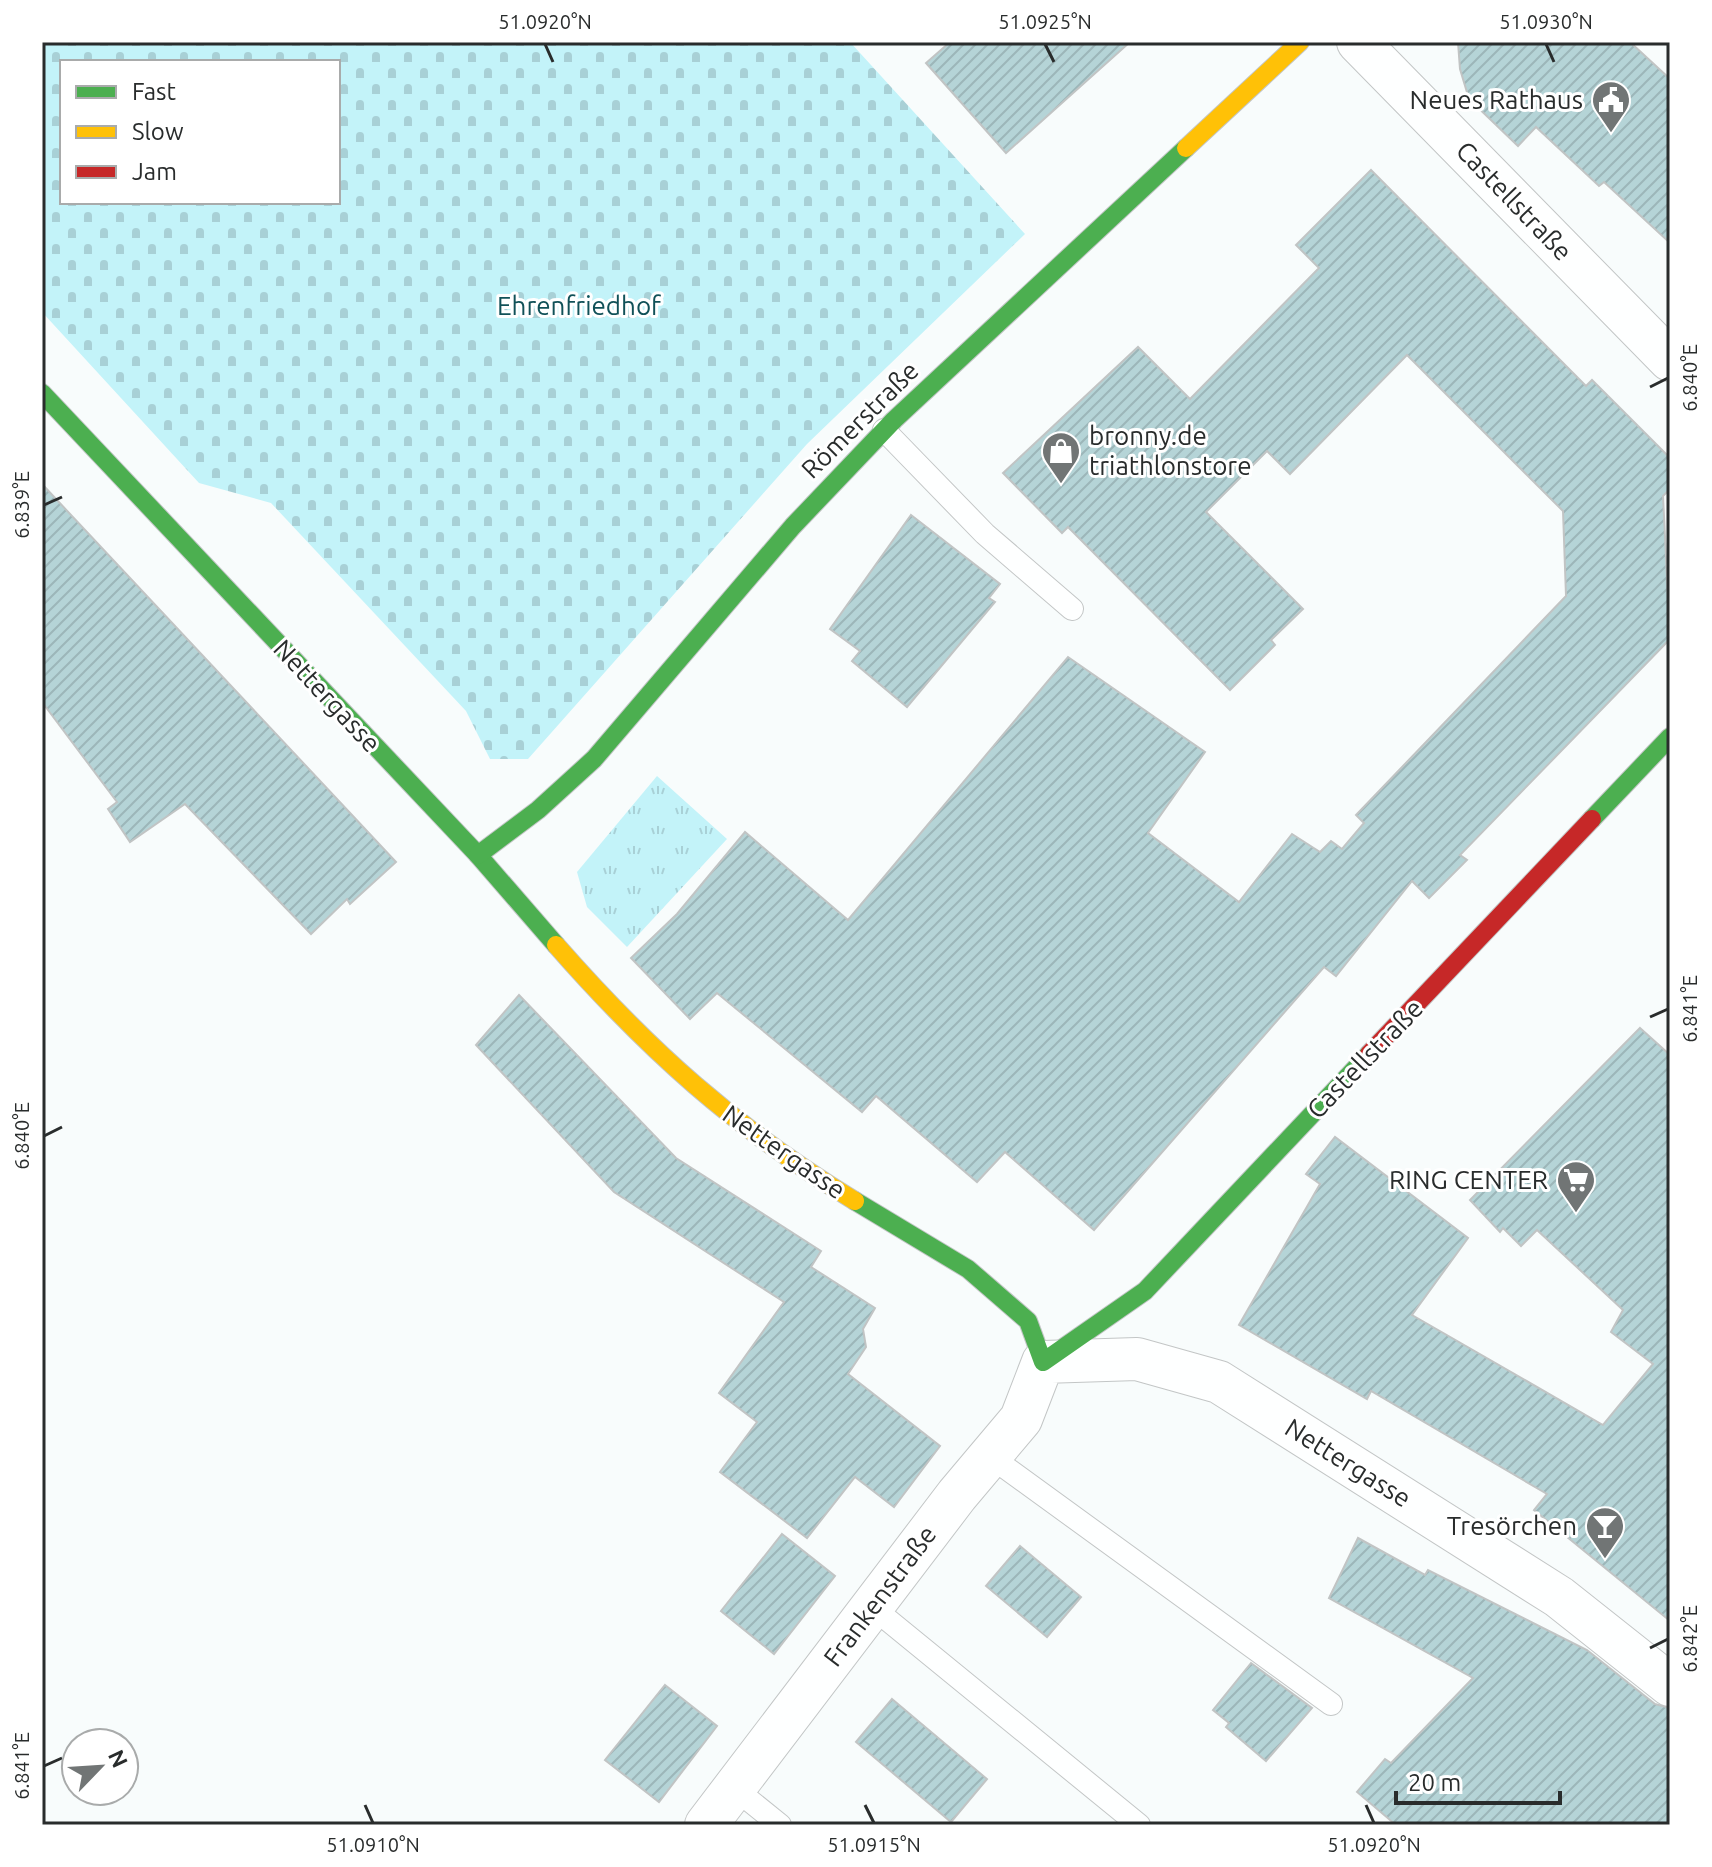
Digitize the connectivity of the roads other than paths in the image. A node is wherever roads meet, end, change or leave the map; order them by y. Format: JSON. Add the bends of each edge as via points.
{"nodes":[{"id":1,"x":1300,"y":42,"type":"edge"},
{"id":2,"x":1358,"y":42,"type":"edge"},
{"id":3,"x":1670,"y":360,"type":"edge"},
{"id":4,"x":42,"y":393,"type":"edge"},
{"id":5,"x":884,"y":430,"type":"junction"},
{"id":6,"x":1072,"y":609,"type":"dead end"},
{"id":7,"x":1670,"y":737,"type":"edge"},
{"id":8,"x":478,"y":855,"type":"junction"},
{"id":9,"x":1043,"y":1362,"type":"junction"},
{"id":10,"x":991,"y":1457,"type":"junction"},
{"id":11,"x":872,"y":1607,"type":"junction"},
{"id":12,"x":1670,"y":1685,"type":"edge"},
{"id":13,"x":1331,"y":1704,"type":"dead end"},
{"id":14,"x":734,"y":1788,"type":"junction"},
{"id":15,"x":706,"y":1825,"type":"edge"},
{"id":16,"x":780,"y":1825,"type":"edge"},
{"id":17,"x":1139,"y":1825,"type":"edge"}],
"edges":[{"from":1,"to":5,"type":"street","name":"Römerstraße"},
{"from":2,"to":3,"type":"street","name":"Castellstraße"},
{"from":4,"to":8,"type":"street","name":"Nettergasse"},
{"from":5,"to":6,"type":"lane","via":[[985,534]]},
{"from":5,"to":8,"type":"street","name":"Römerstraße","via":[[793,526],[594,759]]},
{"from":7,"to":9,"type":"street","name":"Castellstraße","via":[[1145,1291]]},
{"from":8,"to":9,"type":"street","name":"Nettergasse","via":[[609,1005],[675,1071],[802,1169],[968,1269],[1028,1321]]},
{"from":9,"to":10,"type":"street","name":"Frankenstraße","via":[[1021,1419]]},
{"from":9,"to":12,"type":"street","name":"Nettergasse","via":[[1137,1359],[1219,1382],[1559,1597]]},
{"from":10,"to":11,"type":"street","name":"Frankenstraße"},
{"from":10,"to":13,"type":"lane"},
{"from":11,"to":14,"type":"street","name":"Frankenstraße"},
{"from":11,"to":17,"type":"lane"},
{"from":14,"to":15,"type":"street","name":"Frankenstraße"},
{"from":14,"to":16,"type":"lane"}]}
